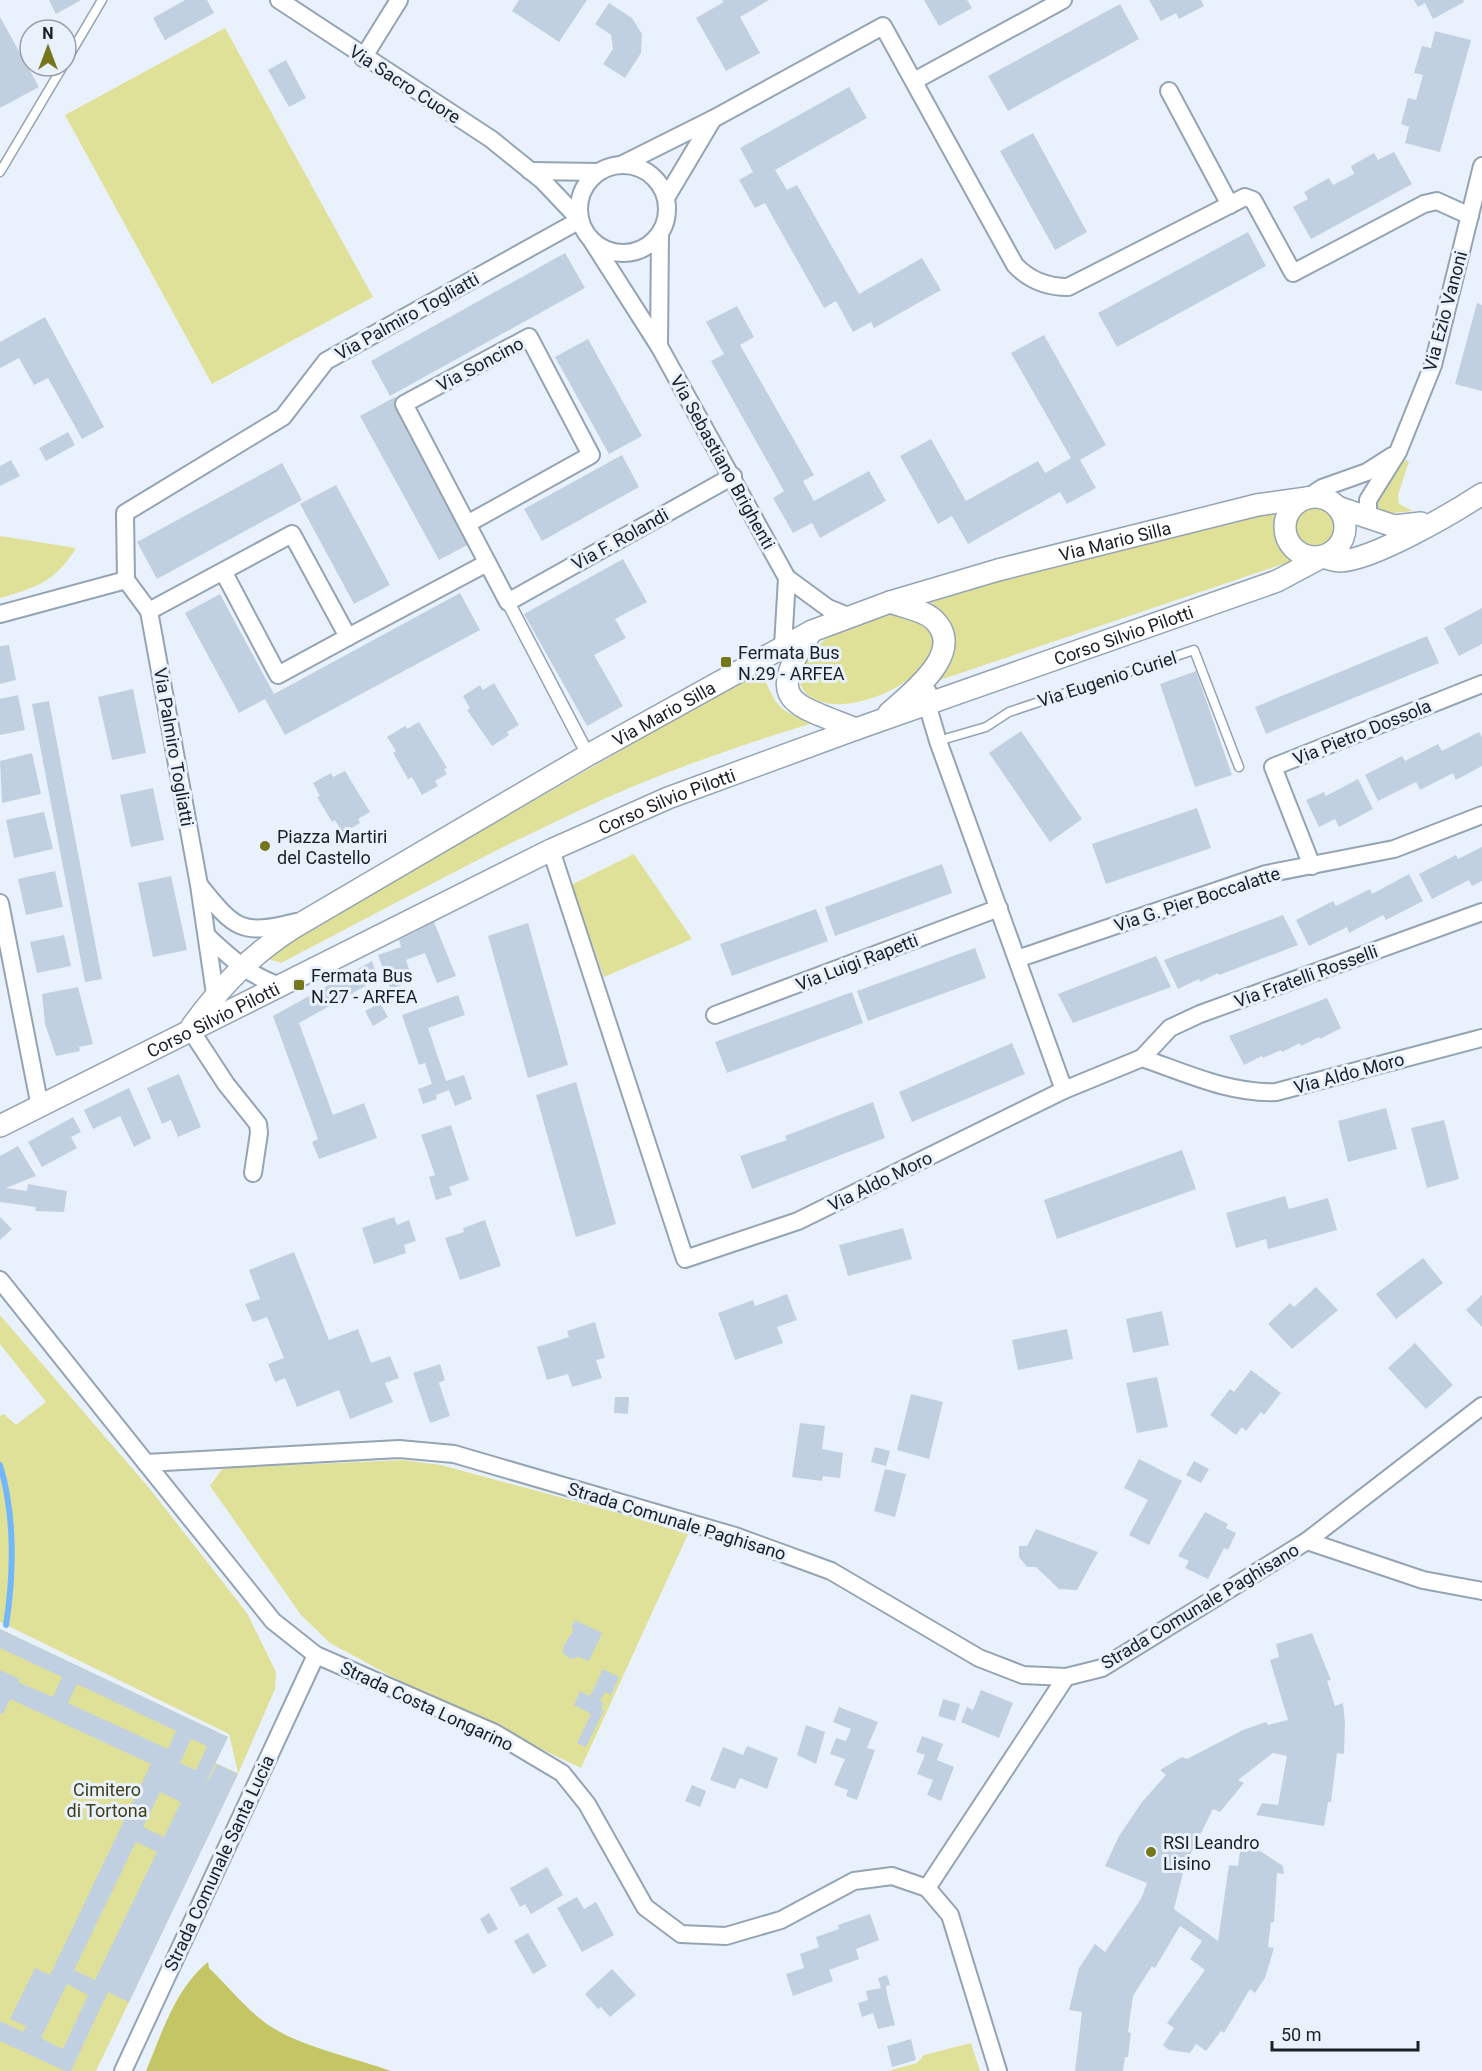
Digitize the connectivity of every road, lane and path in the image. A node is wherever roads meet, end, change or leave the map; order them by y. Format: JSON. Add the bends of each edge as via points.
{"nodes":[{"id":1,"x":102,"y":0,"type":"edge"},
{"id":2,"x":279,"y":0,"type":"edge"},
{"id":3,"x":399,"y":0,"type":"edge"},
{"id":4,"x":1063,"y":0,"type":"edge"},
{"id":5,"x":78,"y":41,"type":"edge"},
{"id":6,"x":363,"y":58,"type":"junction"},
{"id":7,"x":56,"y":78,"type":"edge"},
{"id":8,"x":914,"y":81,"type":"junction"},
{"id":9,"x":1169,"y":91,"type":"dead end"},
{"id":10,"x":713,"y":119,"type":"junction"},
{"id":11,"x":621,"y":165,"type":"junction"},
{"id":12,"x":1482,"y":166,"type":"edge"},
{"id":13,"x":530,"y":171,"type":"junction"},
{"id":14,"x":0,"y":172,"type":"edge"},
{"id":15,"x":598,"y":172,"type":"junction"},
{"id":16,"x":666,"y":198,"type":"junction"},
{"id":17,"x":1230,"y":205,"type":"junction"},
{"id":18,"x":1470,"y":216,"type":"junction"},
{"id":19,"x":580,"y":220,"type":"junction"},
{"id":20,"x":660,"y":234,"type":"junction"},
{"id":21,"x":592,"y":241,"type":"junction"},
{"id":22,"x":659,"y":346,"type":"junction"},
{"id":23,"x":1398,"y":452,"type":"junction"},
{"id":24,"x":733,"y":476,"type":"junction"},
{"id":25,"x":1482,"y":494,"type":"edge"},
{"id":26,"x":1307,"y":498,"type":"junction"},
{"id":27,"x":1337,"y":507,"type":"junction"},
{"id":28,"x":1372,"y":519,"type":"junction"},
{"id":29,"x":1439,"y":521,"type":"junction"},
{"id":30,"x":467,"y":524,"type":"junction"},
{"id":31,"x":1322,"y":556,"type":"junction"},
{"id":32,"x":487,"y":563,"type":"junction"},
{"id":33,"x":223,"y":571,"type":"junction"},
{"id":34,"x":787,"y":579,"type":"junction"},
{"id":35,"x":126,"y":580,"type":"junction"},
{"id":36,"x":508,"y":602,"type":"junction"},
{"id":37,"x":890,"y":602,"type":"junction"},
{"id":38,"x":149,"y":611,"type":"junction"},
{"id":39,"x":0,"y":614,"type":"edge"},
{"id":40,"x":848,"y":616,"type":"junction"},
{"id":41,"x":812,"y":631,"type":"junction"},
{"id":42,"x":348,"y":637,"type":"junction"},
{"id":43,"x":783,"y":646,"type":"junction"},
{"id":44,"x":928,"y":676,"type":"junction"},
{"id":45,"x":1482,"y":684,"type":"edge"},
{"id":46,"x":927,"y":704,"type":"junction"},
{"id":47,"x":882,"y":720,"type":"junction"},
{"id":48,"x":856,"y":729,"type":"junction"},
{"id":49,"x":938,"y":741,"type":"junction"},
{"id":50,"x":588,"y":755,"type":"junction"},
{"id":51,"x":1239,"y":767,"type":"dead end"},
{"id":52,"x":1482,"y":815,"type":"edge"},
{"id":53,"x":551,"y":850,"type":"junction"},
{"id":54,"x":1312,"y":866,"type":"junction"},
{"id":55,"x":199,"y":885,"type":"junction"},
{"id":56,"x":0,"y":903,"type":"edge"},
{"id":57,"x":999,"y":909,"type":"junction"},
{"id":58,"x":1482,"y":912,"type":"edge"},
{"id":59,"x":305,"y":920,"type":"junction"},
{"id":60,"x":207,"y":936,"type":"junction"},
{"id":61,"x":1017,"y":959,"type":"junction"},
{"id":62,"x":242,"y":968,"type":"junction"},
{"id":63,"x":278,"y":985,"type":"junction"},
{"id":64,"x":215,"y":994,"type":"junction"},
{"id":65,"x":715,"y":1015,"type":"dead end"},
{"id":66,"x":190,"y":1029,"type":"junction"},
{"id":67,"x":1482,"y":1038,"type":"edge"},
{"id":68,"x":1142,"y":1059,"type":"junction"},
{"id":69,"x":1064,"y":1090,"type":"junction"},
{"id":70,"x":40,"y":1107,"type":"junction"},
{"id":71,"x":0,"y":1126,"type":"edge"},
{"id":72,"x":0,"y":1138,"type":"edge"},
{"id":73,"x":253,"y":1173,"type":"dead end"},
{"id":74,"x":0,"y":1280,"type":"edge"},
{"id":75,"x":1482,"y":1406,"type":"edge"},
{"id":76,"x":146,"y":1463,"type":"junction"},
{"id":77,"x":1307,"y":1541,"type":"junction"},
{"id":78,"x":1482,"y":1591,"type":"edge"},
{"id":79,"x":316,"y":1655,"type":"junction"},
{"id":80,"x":1066,"y":1677,"type":"junction"},
{"id":81,"x":927,"y":1888,"type":"junction"},
{"id":82,"x":123,"y":2071,"type":"edge"},
{"id":83,"x":998,"y":2071,"type":"edge"}],
"edges":[{"from":1,"to":5,"type":"lane"},
{"from":2,"to":6,"type":"street","name":"Via Sacro Cuore"},
{"from":3,"to":6,"type":"street"},
{"from":4,"to":8,"type":"street"},
{"from":6,"to":13,"type":"street","name":"Via Sacro Cuore","via":[[491,140]]},
{"from":7,"to":14,"type":"lane"},
{"from":8,"to":10,"type":"street","via":[[883,26]]},
{"from":8,"to":17,"type":"street","via":[[1015,265],[1025,275],[1052,287],[1068,286]]},
{"from":9,"to":17,"type":"street"},
{"from":10,"to":11,"type":"street"},
{"from":10,"to":16,"type":"street"},
{"from":11,"to":15,"type":"street"},
{"from":11,"to":16,"type":"street","via":[[639,168],[655,177]]},
{"from":12,"to":18,"type":"street","name":"Via Ezio Vanoni"},
{"from":13,"to":15,"type":"street"},
{"from":13,"to":19,"type":"street","name":"Via Sacro Cuore"},
{"from":15,"to":19,"type":"street","via":[[584,188],[579,203]]},
{"from":16,"to":20,"type":"street","via":[[666,222]]},
{"from":17,"to":18,"type":"street","via":[[1245,197],[1253,200],[1293,273],[1424,204],[1437,201]]},
{"from":18,"to":23,"type":"street","name":"Via Ezio Vanoni","via":[[1434,365]]},
{"from":19,"to":21,"type":"street"},
{"from":19,"to":35,"type":"street","name":"Via Palmiro Togliatti","via":[[326,361],[283,417],[125,513]]},
{"from":20,"to":21,"type":"street","via":[[640,250],[615,253]]},
{"from":20,"to":22,"type":"street"},
{"from":21,"to":22,"type":"street","name":"Via Sebastiano Brighenti"},
{"from":22,"to":24,"type":"street","name":"Via Sebastiano Brighenti"},
{"from":23,"to":26,"type":"street","via":[[1367,472]]},
{"from":23,"to":28,"type":"street","name":"Via Ezio Vanoni","via":[[1368,500]]},
{"from":24,"to":34,"type":"street","name":"Via Sebastiano Brighenti"},
{"from":24,"to":36,"type":"street","name":"Via F. Rolandi"},
{"from":25,"to":29,"type":"street"},
{"from":26,"to":27,"type":"street","via":[[1322,498]]},
{"from":26,"to":31,"type":"street","via":[[1290,510],[1286,536],[1304,555]]},
{"from":26,"to":37,"type":"street","name":"Via Mario Silla","via":[[1257,505],[998,570]]},
{"from":27,"to":28,"type":"street"},
{"from":27,"to":31,"type":"street","name":"Corso Silvio Pilotti","via":[[1345,523],[1342,540]]},
{"from":28,"to":29,"type":"street","via":[[1394,526]]},
{"from":29,"to":31,"type":"street","via":[[1376,551],[1340,561]]},
{"from":30,"to":30,"type":"street","name":"Via Soncino","via":[[591,455],[529,337],[404,404]]},
{"from":30,"to":32,"type":"street","name":"Via Soncino"},
{"from":31,"to":46,"type":"street","name":"Corso Silvio Pilotti","via":[[1277,581]]},
{"from":32,"to":36,"type":"street","name":"Via Soncino"},
{"from":32,"to":42,"type":"street"},
{"from":33,"to":38,"type":"street"},
{"from":33,"to":42,"type":"street","via":[[292,534]]},
{"from":33,"to":42,"type":"street","via":[[278,675]]},
{"from":34,"to":40,"type":"street","via":[[828,608]]},
{"from":34,"to":43,"type":"street"},
{"from":35,"to":38,"type":"street","name":"Via Palmiro Togliatti"},
{"from":35,"to":39,"type":"street"},
{"from":36,"to":50,"type":"street","name":"Via Soncino"},
{"from":37,"to":40,"type":"street","name":"Via Mario Silla"},
{"from":37,"to":44,"type":"street","via":[[925,614],[942,632],[942,656]]},
{"from":38,"to":55,"type":"street","name":"Via Palmiro Togliatti"},
{"from":40,"to":41,"type":"street","name":"Via Mario Silla"},
{"from":41,"to":43,"type":"street","name":"Via Mario Silla"},
{"from":41,"to":48,"type":"street","via":[[792,663],[786,678],[787,690],[805,708]]},
{"from":43,"to":50,"type":"street","name":"Via Mario Silla"},
{"from":44,"to":46,"type":"street"},
{"from":44,"to":47,"type":"street"},
{"from":45,"to":54,"type":"street","name":"Via Pietro Dossola","via":[[1274,767]]},
{"from":46,"to":47,"type":"street","name":"Corso Silvio Pilotti"},
{"from":46,"to":49,"type":"street"},
{"from":47,"to":48,"type":"street","name":"Corso Silvio Pilotti"},
{"from":48,"to":53,"type":"street","name":"Corso Silvio Pilotti","via":[[668,798]]},
{"from":49,"to":51,"type":"lane","name":"Via Eugenio Curiel","via":[[986,727],[1009,712],[1194,650]]},
{"from":49,"to":57,"type":"street"},
{"from":50,"to":59,"type":"street","name":"Via Mario Silla"},
{"from":52,"to":54,"type":"street","name":"Via G. Pier Boccalatte","via":[[1394,849]]},
{"from":53,"to":63,"type":"street","name":"Corso Silvio Pilotti"},
{"from":53,"to":69,"type":"street","name":"Via Aldo Moro","via":[[685,1259],[798,1221]]},
{"from":54,"to":61,"type":"street","name":"Via G. Pier Boccalatte","via":[[1266,874]]},
{"from":55,"to":59,"type":"street","name":"Via Palmiro Togliatti","via":[[223,915],[243,927],[262,930]]},
{"from":55,"to":60,"type":"street","name":"Via Palmiro Togliatti"},
{"from":56,"to":70,"type":"street"},
{"from":57,"to":61,"type":"street"},
{"from":57,"to":65,"type":"street","name":"Via Luigi Rapetti"},
{"from":58,"to":68,"type":"street","name":"Via Fratelli Rosselli","via":[[1200,1014],[1170,1028]]},
{"from":59,"to":62,"type":"street","name":"Via Mario Silla","via":[[259,950]]},
{"from":60,"to":62,"type":"street"},
{"from":60,"to":64,"type":"street","name":"Via Palmiro Togliatti"},
{"from":61,"to":69,"type":"street"},
{"from":62,"to":63,"type":"street"},
{"from":62,"to":64,"type":"street","name":"Via Mario Silla"},
{"from":63,"to":66,"type":"street","name":"Corso Silvio Pilotti"},
{"from":64,"to":66,"type":"street","name":"Via Mario Silla"},
{"from":66,"to":70,"type":"street","name":"Corso Silvio Pilotti"},
{"from":66,"to":73,"type":"street","via":[[258,1124]]},
{"from":67,"to":68,"type":"street","name":"Via Aldo Moro","via":[[1276,1092],[1236,1089]]},
{"from":68,"to":69,"type":"street","name":"Via Aldo Moro"},
{"from":70,"to":71,"type":"street","name":"Corso Silvio Pilotti"},
{"from":70,"to":72,"type":"street","name":"Corso Silvio Pilotti"},
{"from":74,"to":76,"type":"street"},
{"from":75,"to":77,"type":"street"},
{"from":76,"to":79,"type":"street","name":"Strada Costa Longarino","via":[[273,1621]]},
{"from":76,"to":80,"type":"street","name":"Strada Comunale Paghisano","via":[[399,1449],[454,1454],[735,1536],[831,1571],[979,1658],[1023,1675]]},
{"from":77,"to":78,"type":"street","name":"Strada Comunale Paghisano","via":[[1423,1580]]},
{"from":77,"to":80,"type":"street","name":"Strada Comunale Paghisano","via":[[1102,1668]]},
{"from":79,"to":81,"type":"street","name":"Strada Costa Longarino","via":[[495,1733],[562,1773],[587,1804],[645,1907],[681,1934],[726,1936],[781,1920],[854,1881],[892,1876]]},
{"from":79,"to":82,"type":"street","name":"Strada Comunale Santa Lucia"},
{"from":80,"to":81,"type":"street"},
{"from":81,"to":83,"type":"street","via":[[950,1915]]}]}
